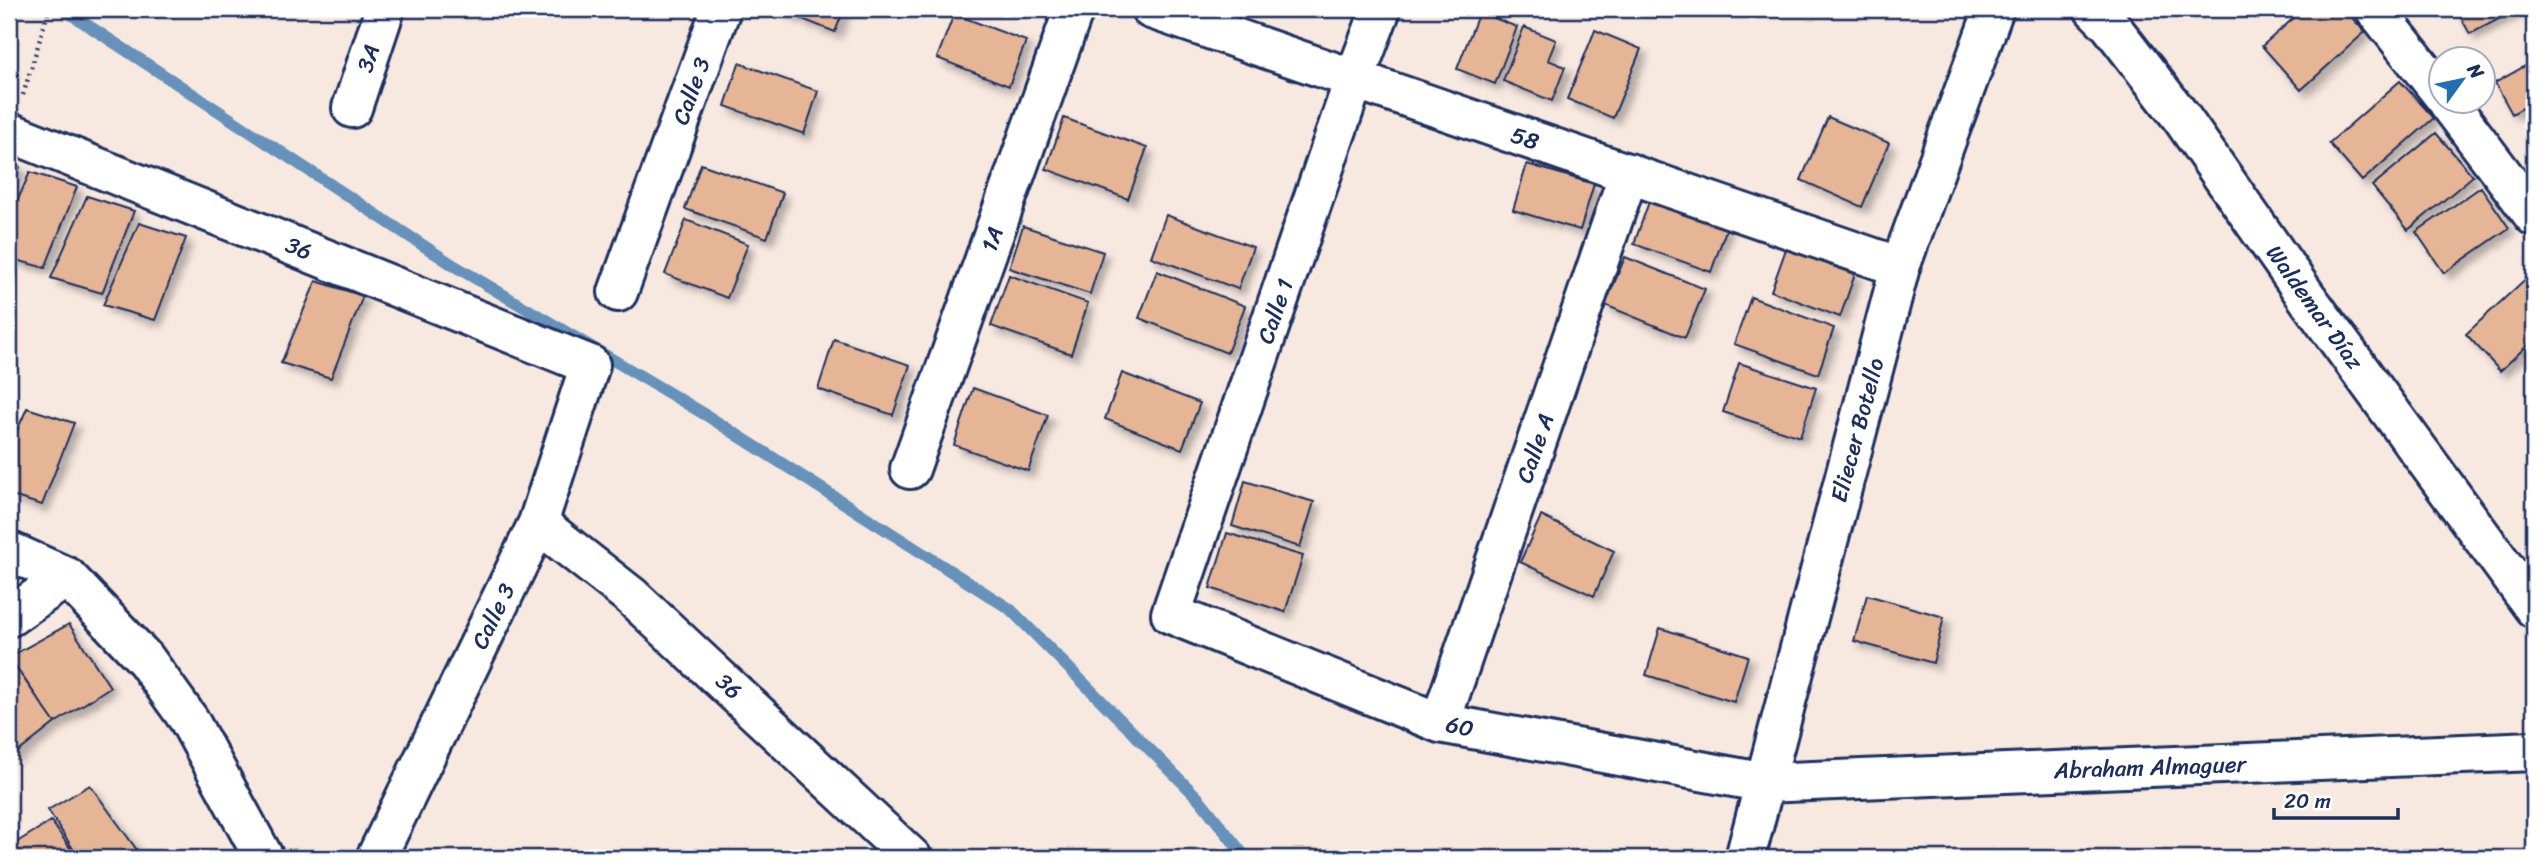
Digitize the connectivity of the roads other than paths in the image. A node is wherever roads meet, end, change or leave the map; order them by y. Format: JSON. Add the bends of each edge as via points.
{"nodes":[{"id":1,"x":385,"y":9,"type":"edge"},
{"id":2,"x":721,"y":9,"type":"edge"},
{"id":3,"x":1074,"y":9,"type":"edge"},
{"id":4,"x":1151,"y":9,"type":"edge"},
{"id":5,"x":1381,"y":9,"type":"edge"},
{"id":6,"x":1994,"y":9,"type":"edge"},
{"id":7,"x":2094,"y":9,"type":"edge"},
{"id":8,"x":2378,"y":9,"type":"edge"},
{"id":9,"x":2428,"y":76,"type":"edge"},
{"id":10,"x":1354,"y":80,"type":"junction"},
{"id":11,"x":352,"y":108,"type":"dead end"},
{"id":12,"x":2463,"y":116,"type":"edge"},
{"id":13,"x":10,"y":133,"type":"edge"},
{"id":14,"x":2519,"y":167,"type":"edge"},
{"id":15,"x":1629,"y":173,"type":"junction"},
{"id":16,"x":2534,"y":216,"type":"edge"},
{"id":17,"x":1900,"y":267,"type":"junction"},
{"id":18,"x":618,"y":292,"type":"dead end"},
{"id":19,"x":590,"y":365,"type":"joint"},
{"id":20,"x":910,"y":469,"type":"dead end"},
{"id":21,"x":538,"y":523,"type":"junction"},
{"id":22,"x":9,"y":551,"type":"edge"},
{"id":23,"x":67,"y":577,"type":"junction"},
{"id":24,"x":2534,"y":608,"type":"edge"},
{"id":25,"x":1171,"y":614,"type":"joint"},
{"id":26,"x":9,"y":617,"type":"edge"},
{"id":27,"x":1440,"y":723,"type":"junction"},
{"id":28,"x":2534,"y":751,"type":"edge"},
{"id":29,"x":1766,"y":783,"type":"junction"},
{"id":30,"x":257,"y":856,"type":"edge"},
{"id":31,"x":376,"y":858,"type":"edge"},
{"id":32,"x":912,"y":858,"type":"edge"},
{"id":33,"x":1745,"y":858,"type":"edge"}],
"edges":[{"from":1,"to":11,"type":"street","name":"3A"},
{"from":2,"to":18,"type":"street","name":"Calle 3"},
{"from":3,"to":20,"type":"street","name":"1A"},
{"from":4,"to":10,"type":"street","name":"58"},
{"from":5,"to":10,"type":"street","name":"Calle 1"},
{"from":6,"to":17,"type":"street","name":"Eliecer Botello"},
{"from":7,"to":24,"type":"street","name":"Waldemar Díaz","via":[[2181,117]]},
{"from":8,"to":9,"type":"street"},
{"from":10,"to":15,"type":"street","name":"58"},
{"from":10,"to":25,"type":"street","name":"Calle 1"},
{"from":12,"to":14,"type":"street"},
{"from":13,"to":19,"type":"street","name":"36"},
{"from":14,"to":16,"type":"street"},
{"from":15,"to":17,"type":"street","name":"58"},
{"from":15,"to":27,"type":"street","name":"Calle A"},
{"from":17,"to":29,"type":"street","name":"Eliecer Botello"},
{"from":19,"to":21,"type":"street","name":"Calle 3"},
{"from":21,"to":31,"type":"street","name":"Calle 3"},
{"from":21,"to":32,"type":"street","name":"36","via":[[631,596]]},
{"from":22,"to":23,"type":"street"},
{"from":23,"to":26,"type":"street"},
{"from":23,"to":30,"type":"street","via":[[146,660],[189,720]]},
{"from":25,"to":27,"type":"street","name":"60"},
{"from":27,"to":29,"type":"street","name":"60"},
{"from":28,"to":29,"type":"street","name":"Abraham Almaguer"},
{"from":29,"to":33,"type":"street","name":"Eliecer Botello"}]}
